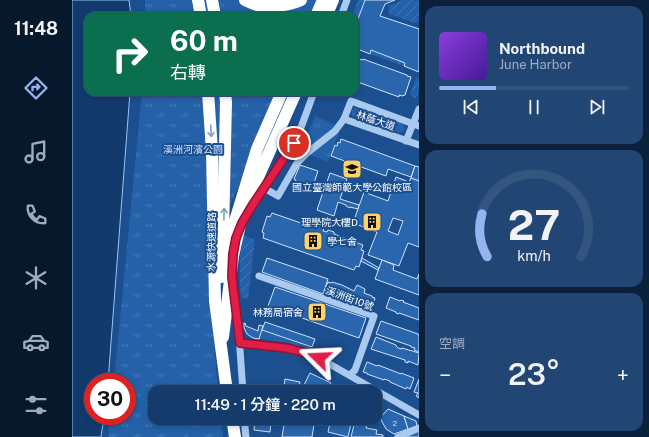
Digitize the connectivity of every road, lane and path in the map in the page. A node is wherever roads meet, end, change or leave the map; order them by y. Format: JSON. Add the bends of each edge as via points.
{"nodes":[{"id":1,"x":198,"y":0,"type":"edge"},
{"id":2,"x":212,"y":0,"type":"edge"},
{"id":3,"x":245,"y":0,"type":"edge"},
{"id":4,"x":301,"y":0,"type":"edge"},
{"id":5,"x":323,"y":0,"type":"edge"},
{"id":6,"x":333,"y":0,"type":"edge"},
{"id":7,"x":337,"y":0,"type":"edge"},
{"id":8,"x":347,"y":0,"type":"edge"},
{"id":9,"x":200,"y":12,"type":"edge"},
{"id":10,"x":214,"y":12,"type":"edge"},
{"id":11,"x":318,"y":12,"type":"edge"},
{"id":12,"x":328,"y":12,"type":"edge"},
{"id":13,"x":332,"y":12,"type":"edge"},
{"id":14,"x":342,"y":12,"type":"edge"},
{"id":15,"x":208,"y":96,"type":"edge"},
{"id":16,"x":225,"y":96,"type":"edge"},
{"id":17,"x":280,"y":96,"type":"edge"},
{"id":18,"x":290,"y":96,"type":"edge"},
{"id":19,"x":294,"y":96,"type":"edge"},
{"id":20,"x":313,"y":96,"type":"edge"},
{"id":21,"x":419,"y":108,"type":"edge"},
{"id":22,"x":344,"y":119,"type":"junction"},
{"id":23,"x":416,"y":125,"type":"edge"},
{"id":24,"x":406,"y":141,"type":"junction"},
{"id":25,"x":419,"y":145,"type":"edge"},
{"id":26,"x":264,"y":188,"type":"junction"},
{"id":27,"x":241,"y":201,"type":"junction"},
{"id":28,"x":259,"y":276,"type":"dead end"},
{"id":29,"x":215,"y":301,"type":"junction"},
{"id":30,"x":223,"y":337,"type":"junction"},
{"id":31,"x":240,"y":343,"type":"junction"},
{"id":32,"x":350,"y":375,"type":"junction"},
{"id":33,"x":227,"y":385,"type":"edge"},
{"id":34,"x":227,"y":385,"type":"edge"},
{"id":35,"x":243,"y":385,"type":"edge"},
{"id":36,"x":419,"y":415,"type":"edge"},
{"id":37,"x":233,"y":425,"type":"edge"},
{"id":38,"x":245,"y":425,"type":"edge"},
{"id":39,"x":419,"y":428,"type":"edge"},
{"id":40,"x":234,"y":437,"type":"edge"},
{"id":41,"x":246,"y":437,"type":"edge"},
{"id":42,"x":398,"y":437,"type":"edge"}],
"edges":[{"from":1,"to":9,"type":"highway"},
{"from":2,"to":10,"type":"highway"},
{"from":3,"to":4,"type":"highway","via":[[255,5],[277,5],[293,4]]},
{"from":5,"to":11,"type":"highway"},
{"from":6,"to":12,"type":"highway"},
{"from":7,"to":13,"type":"highway"},
{"from":8,"to":14,"type":"street"},
{"from":15,"to":29,"type":"highway","one_way":true},
{"from":30,"to":16,"type":"highway","name":"水源快速道路","one_way":true,"bridge":true},
{"from":17,"to":27,"type":"highway","via":[[257,149]]},
{"from":18,"to":27,"type":"highway"},
{"from":19,"to":30,"type":"highway","bridge":true,"via":[[243,211],[233,256]]},
{"from":20,"to":26,"type":"street","via":[[300,133]]},
{"from":21,"to":23,"type":"street"},
{"from":22,"to":23,"type":"street","name":"林蔭大道","via":[[351,101]]},
{"from":22,"to":24,"type":"street","name":"林蔭大道"},
{"from":22,"to":26,"type":"street","via":[[335,131],[297,162],[278,196]]},
{"from":23,"to":24,"type":"street"},
{"from":24,"to":25,"type":"street","name":"林蔭大道"},
{"from":26,"to":31,"type":"street","via":[[242,223],[233,254],[232,277]]},
{"from":27,"to":29,"type":"highway","via":[[219,274]]},
{"from":28,"to":32,"type":"street","name":"溪洲街10號","via":[[374,316],[355,370]]},
{"from":29,"to":33,"type":"highway","name":"水源快速道路"},
{"from":30,"to":34,"type":"highway","name":"水源快速道路"},
{"from":31,"to":32,"type":"street","via":[[299,351],[319,358]]},
{"from":31,"to":35,"type":"street"},
{"from":32,"to":36,"type":"street"},
{"from":37,"to":40,"type":"highway"},
{"from":38,"to":41,"type":"street"},
{"from":39,"to":42,"type":"street"}]}
